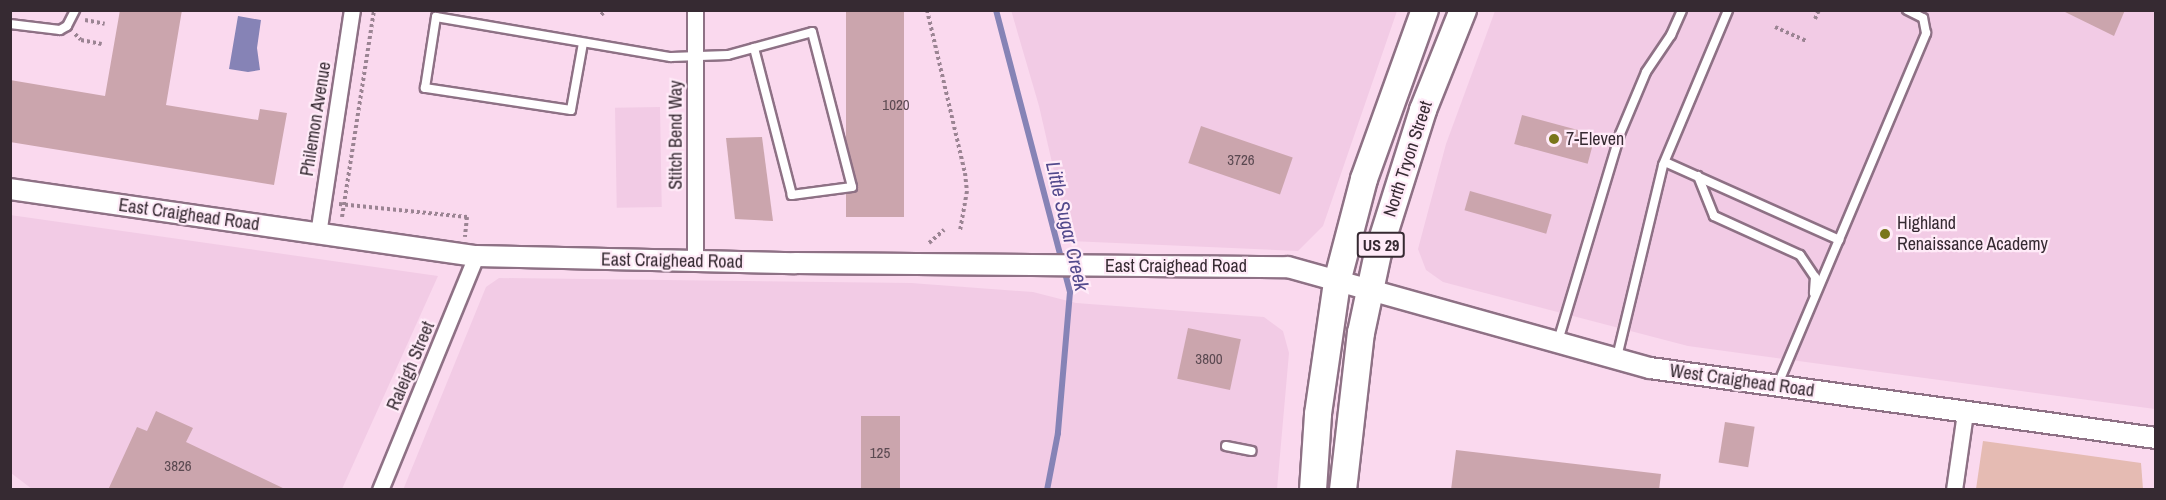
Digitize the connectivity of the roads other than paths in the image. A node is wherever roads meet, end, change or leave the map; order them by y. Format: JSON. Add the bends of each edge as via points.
{"nodes":[{"id":1,"x":352,"y":10,"type":"edge"},
{"id":2,"x":695,"y":10,"type":"edge"},
{"id":3,"x":1425,"y":10,"type":"edge"},
{"id":4,"x":1463,"y":10,"type":"edge"},
{"id":5,"x":1682,"y":10,"type":"edge"},
{"id":6,"x":1728,"y":10,"type":"edge"},
{"id":7,"x":1907,"y":10,"type":"edge"},
{"id":8,"x":74,"y":14,"type":"edge"},
{"id":9,"x":10,"y":24,"type":"edge"},
{"id":10,"x":583,"y":43,"type":"junction"},
{"id":11,"x":754,"y":48,"type":"junction"},
{"id":12,"x":696,"y":58,"type":"junction"},
{"id":13,"x":1665,"y":162,"type":"junction"},
{"id":14,"x":1698,"y":176,"type":"junction"},
{"id":15,"x":10,"y":189,"type":"edge"},
{"id":16,"x":318,"y":234,"type":"junction"},
{"id":17,"x":1839,"y":240,"type":"junction"},
{"id":18,"x":476,"y":256,"type":"junction"},
{"id":19,"x":695,"y":261,"type":"junction"},
{"id":20,"x":1337,"y":282,"type":"junction"},
{"id":21,"x":1370,"y":291,"type":"junction"},
{"id":22,"x":1814,"y":301,"type":"junction"},
{"id":23,"x":1558,"y":342,"type":"junction"},
{"id":24,"x":1616,"y":358,"type":"junction"},
{"id":25,"x":1778,"y":386,"type":"junction"},
{"id":26,"x":1965,"y":413,"type":"junction"},
{"id":27,"x":2156,"y":438,"type":"edge"},
{"id":28,"x":1226,"y":446,"type":"dead end"},
{"id":29,"x":1252,"y":451,"type":"dead end"},
{"id":30,"x":380,"y":489,"type":"edge"},
{"id":31,"x":1313,"y":489,"type":"edge"},
{"id":32,"x":1343,"y":489,"type":"edge"},
{"id":33,"x":1954,"y":489,"type":"edge"}],
"edges":[{"from":1,"to":16,"type":"street","name":"Philemon Avenue"},
{"from":2,"to":12,"type":"street","name":"Stitch Bend Way"},
{"from":3,"to":20,"type":"main road","name":"North Tryon Street","number":"US 29","via":[[1368,168]]},
{"from":4,"to":21,"type":"main road","name":"North Tryon Street","number":"US 29","via":[[1423,110]]},
{"from":5,"to":23,"type":"lane","via":[[1671,35],[1653,58],[1620,134]]},
{"from":6,"to":13,"type":"lane"},
{"from":7,"to":17,"type":"lane","via":[[1923,18],[1926,33]]},
{"from":8,"to":9,"type":"lane","via":[[67,26],[52,31]]},
{"from":10,"to":10,"type":"lane","via":[[571,110],[425,87],[436,17]]},
{"from":10,"to":12,"type":"lane"},
{"from":11,"to":11,"type":"lane","via":[[812,32],[852,187],[792,195]]},
{"from":11,"to":12,"type":"lane"},
{"from":12,"to":19,"type":"street","name":"Stitch Bend Way"},
{"from":13,"to":14,"type":"lane"},
{"from":13,"to":24,"type":"lane"},
{"from":14,"to":17,"type":"lane"},
{"from":14,"to":22,"type":"lane","via":[[1713,216],[1800,255],[1815,277]]},
{"from":15,"to":16,"type":"street","name":"East Craighead Road"},
{"from":16,"to":18,"type":"street","name":"East Craighead Road"},
{"from":17,"to":22,"type":"lane"},
{"from":18,"to":19,"type":"street","name":"East Craighead Road"},
{"from":18,"to":30,"type":"street","name":"Raleigh Street"},
{"from":19,"to":20,"type":"street","name":"East Craighead Road","via":[[1288,267]]},
{"from":20,"to":21,"type":"street","name":"West Craighead Road"},
{"from":20,"to":31,"type":"main road","name":"North Tryon Street","number":"US 29","via":[[1320,391]]},
{"from":21,"to":23,"type":"street","name":"West Craighead Road"},
{"from":21,"to":32,"type":"main road","name":"North Tryon Street","number":"US 29","via":[[1352,400]]},
{"from":22,"to":25,"type":"lane"},
{"from":23,"to":24,"type":"street","name":"West Craighead Road"},
{"from":24,"to":25,"type":"street","name":"West Craighead Road","via":[[1650,368]]},
{"from":25,"to":26,"type":"street","name":"West Craighead Road"},
{"from":26,"to":27,"type":"street","name":"West Craighead Road"},
{"from":26,"to":33,"type":"street"},
{"from":28,"to":29,"type":"lane"}]}
